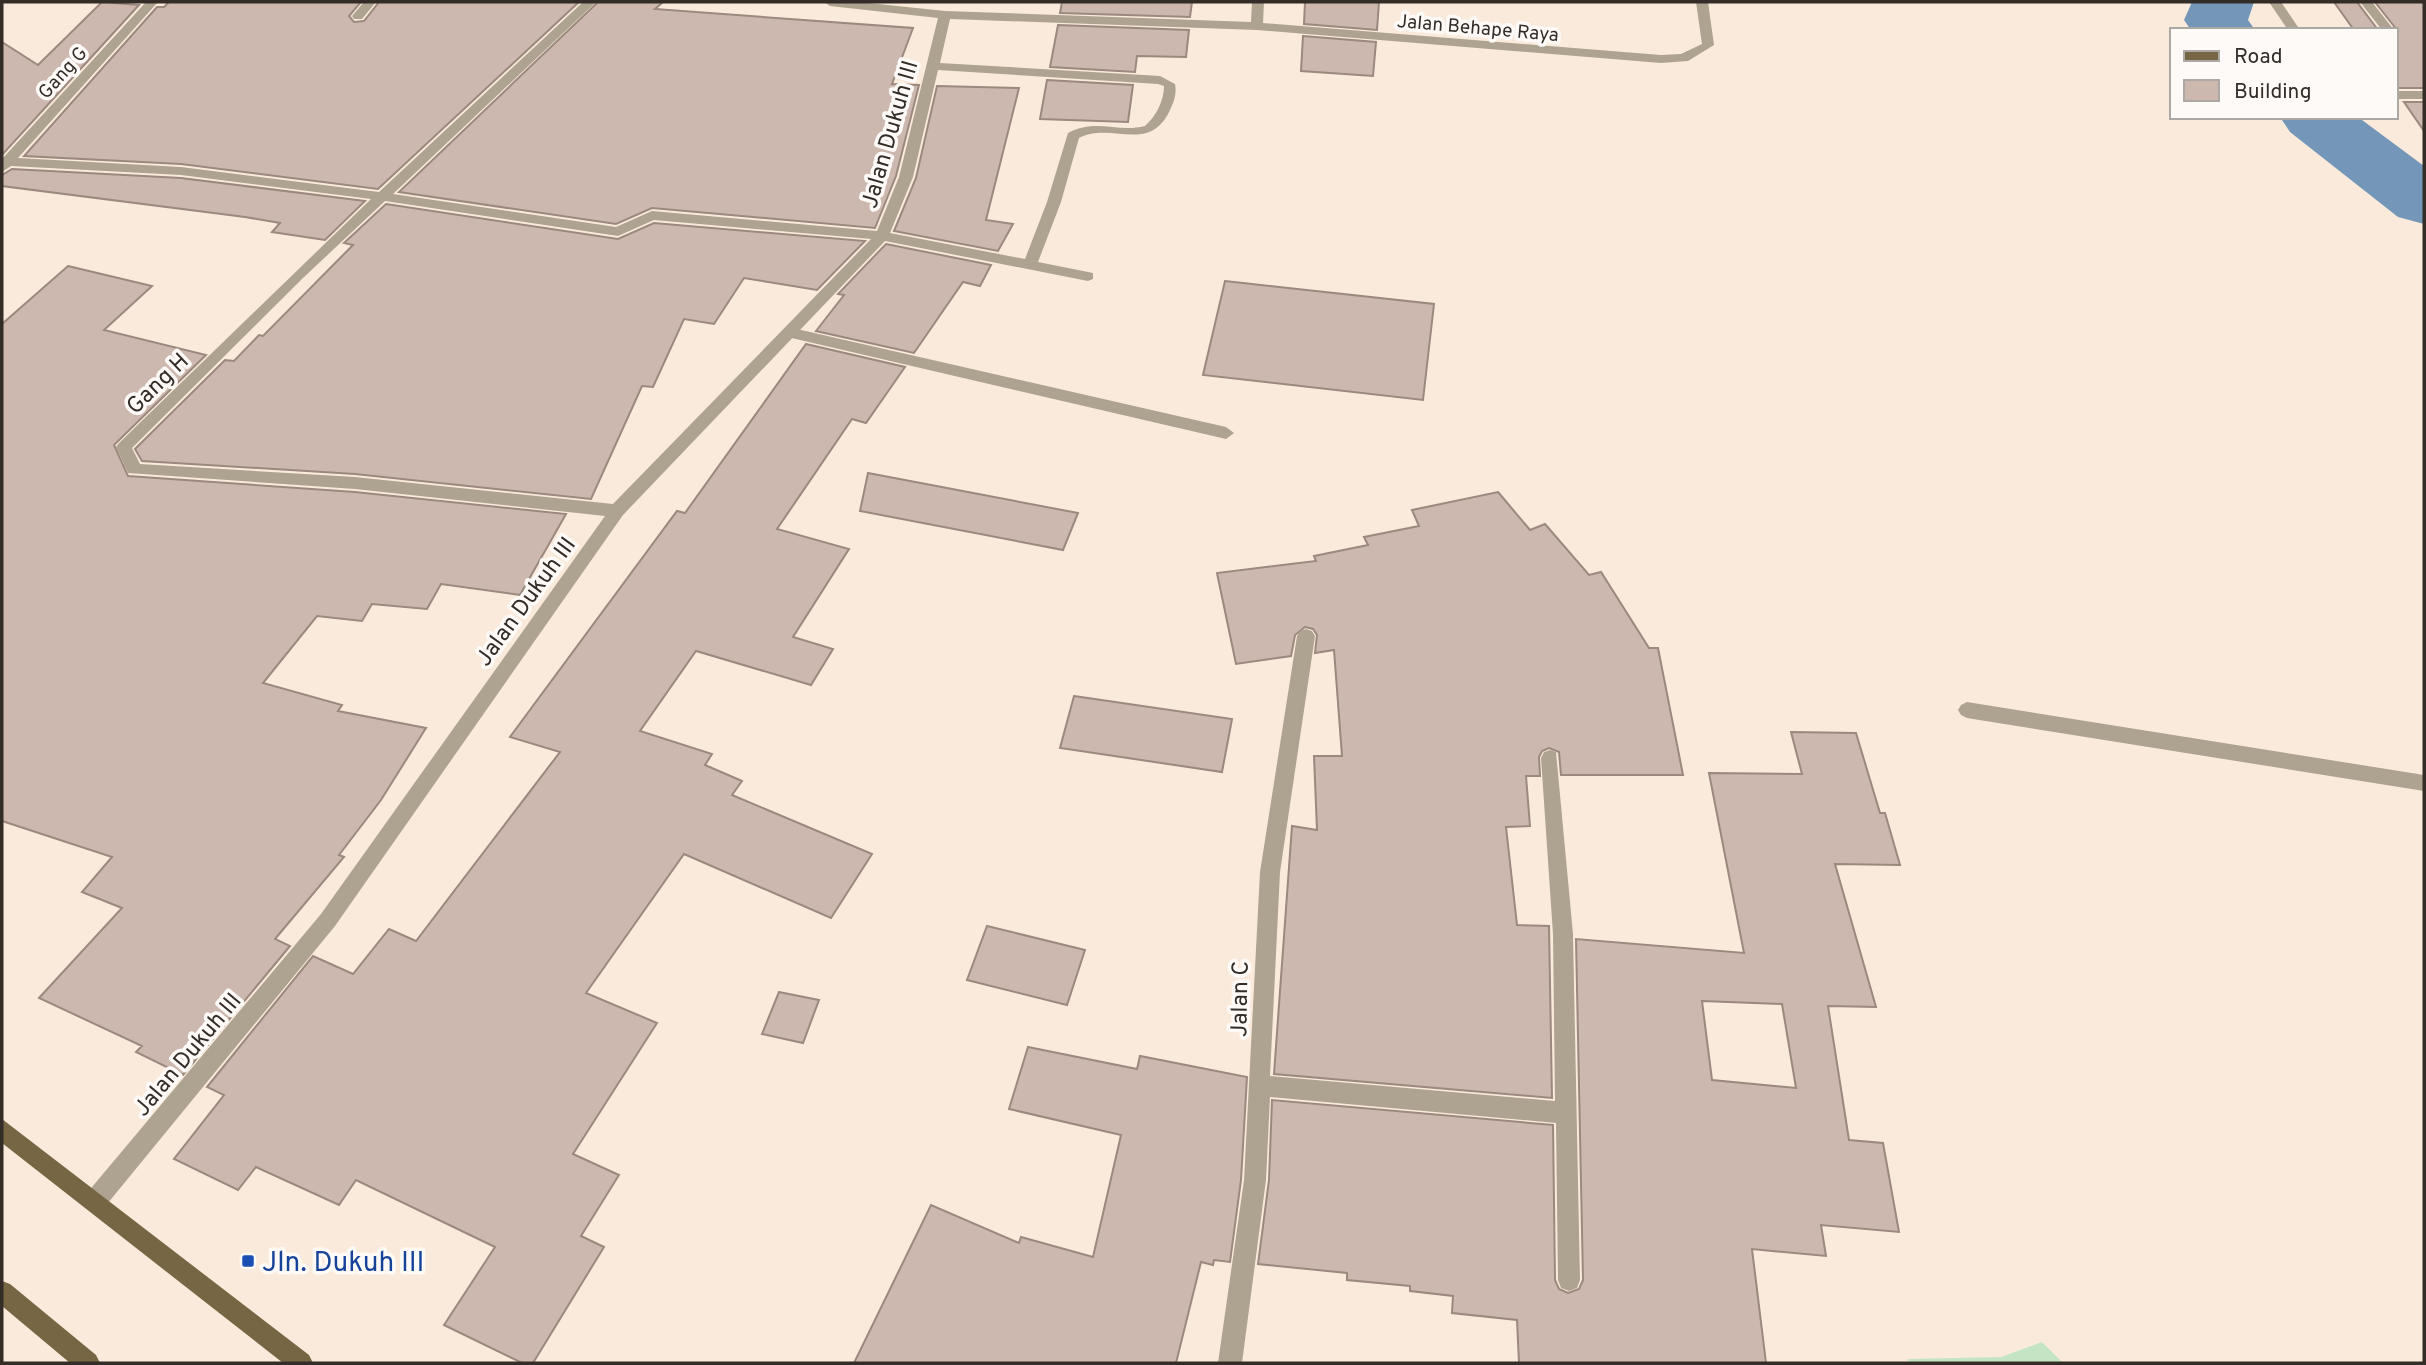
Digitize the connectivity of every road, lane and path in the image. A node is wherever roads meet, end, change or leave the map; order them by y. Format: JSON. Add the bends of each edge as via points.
{"nodes":[{"id":1,"x":152,"y":2,"type":"edge"},
{"id":2,"x":370,"y":2,"type":"edge"},
{"id":3,"x":590,"y":2,"type":"edge"},
{"id":4,"x":830,"y":2,"type":"edge"},
{"id":5,"x":1258,"y":2,"type":"edge"},
{"id":6,"x":1702,"y":2,"type":"edge"},
{"id":7,"x":2275,"y":2,"type":"edge"},
{"id":8,"x":2366,"y":2,"type":"edge"},
{"id":9,"x":358,"y":16,"type":"dead end"},
{"id":10,"x":945,"y":16,"type":"junction"},
{"id":11,"x":1257,"y":26,"type":"junction"},
{"id":12,"x":2293,"y":28,"type":"edge"},
{"id":13,"x":2386,"y":28,"type":"edge"},
{"id":14,"x":933,"y":66,"type":"junction"},
{"id":15,"x":2398,"y":95,"type":"edge"},
{"id":16,"x":2424,"y":95,"type":"edge"},
{"id":17,"x":5,"y":165,"type":"edge"},
{"id":18,"x":385,"y":197,"type":"junction"},
{"id":19,"x":883,"y":236,"type":"junction"},
{"id":20,"x":1030,"y":263,"type":"junction"},
{"id":21,"x":1088,"y":276,"type":"dead end"},
{"id":22,"x":788,"y":332,"type":"junction"},
{"id":23,"x":1226,"y":433,"type":"dead end"},
{"id":24,"x":617,"y":511,"type":"junction"},
{"id":25,"x":1306,"y":636,"type":"dead end"},
{"id":26,"x":1967,"y":710,"type":"dead end"},
{"id":27,"x":1550,"y":758,"type":"dead end"},
{"id":28,"x":2424,"y":783,"type":"edge"},
{"id":29,"x":1262,"y":1086,"type":"junction"},
{"id":30,"x":1566,"y":1114,"type":"junction"},
{"id":31,"x":2,"y":1130,"type":"edge"},
{"id":32,"x":95,"y":1201,"type":"junction"},
{"id":33,"x":1569,"y":1280,"type":"dead end"},
{"id":34,"x":2,"y":1292,"type":"edge"},
{"id":35,"x":88,"y":1363,"type":"edge"},
{"id":36,"x":301,"y":1363,"type":"edge"},
{"id":37,"x":1230,"y":1363,"type":"edge"}],
"edges":[{"from":1,"to":17,"type":"street","name":"Gang G"},
{"from":2,"to":9,"type":"street"},
{"from":3,"to":18,"type":"street","name":"Gang H"},
{"from":4,"to":10,"type":"street","name":"Jalan Behape Raya"},
{"from":5,"to":11,"type":"street"},
{"from":6,"to":11,"type":"street","name":"Jalan Behape Raya","via":[[1709,45],[1684,58]]},
{"from":7,"to":12,"type":"street"},
{"from":8,"to":13,"type":"street"},
{"from":10,"to":11,"type":"street","name":"Jalan Behape Raya"},
{"from":10,"to":14,"type":"street","name":"Jalan Dukuh III"},
{"from":14,"to":19,"type":"street","name":"Jalan Dukuh III","via":[[905,177]]},
{"from":14,"to":20,"type":"street","via":[[1169,84],[1162,119],[1155,126],[1135,131],[1087,130],[1073,136]]},
{"from":15,"to":16,"type":"street"},
{"from":17,"to":18,"type":"street","via":[[181,171]]},
{"from":18,"to":19,"type":"street","via":[[618,232],[652,215]]},
{"from":18,"to":24,"type":"street","name":"Gang H","via":[[157,412],[124,447],[128,461],[140,470],[355,483]]},
{"from":19,"to":20,"type":"street"},
{"from":19,"to":22,"type":"street","name":"Jalan Dukuh III"},
{"from":20,"to":21,"type":"street"},
{"from":22,"to":23,"type":"street"},
{"from":22,"to":24,"type":"street","name":"Jalan Dukuh III"},
{"from":24,"to":32,"type":"street","name":"Jalan Dukuh III","via":[[328,920]]},
{"from":25,"to":29,"type":"street","name":"Jalan C","via":[[1270,872]]},
{"from":26,"to":28,"type":"street"},
{"from":27,"to":30,"type":"street","via":[[1563,934]]},
{"from":29,"to":30,"type":"street"},
{"from":29,"to":37,"type":"street","name":"Jalan C","via":[[1255,1180]]},
{"from":30,"to":33,"type":"street"},
{"from":31,"to":32,"type":"main road"},
{"from":32,"to":36,"type":"main road"},
{"from":34,"to":35,"type":"main road"}]}
